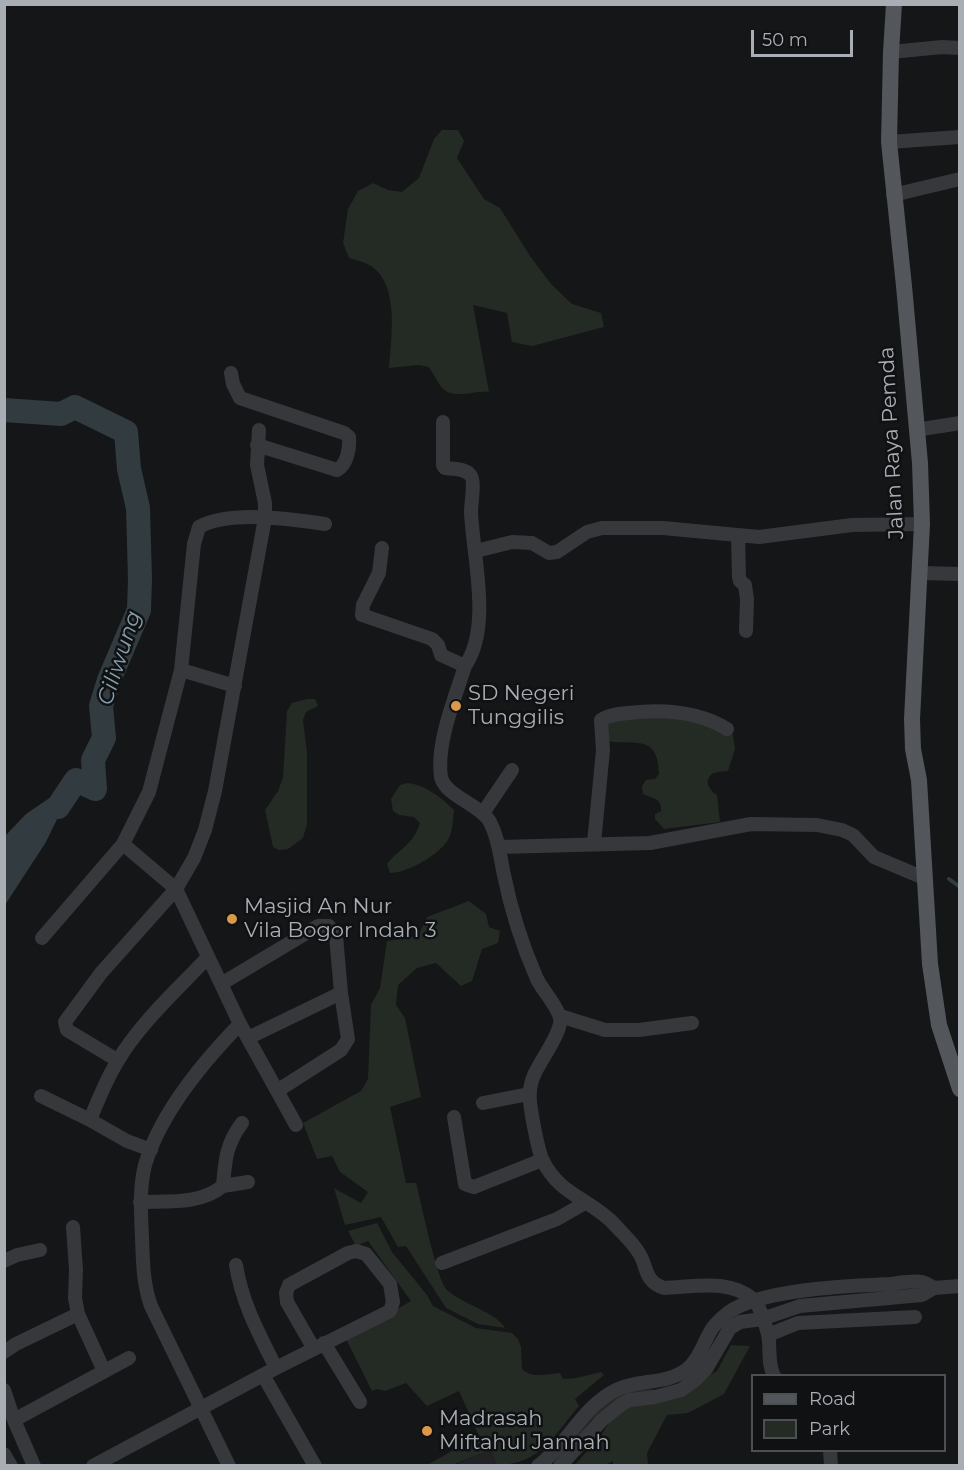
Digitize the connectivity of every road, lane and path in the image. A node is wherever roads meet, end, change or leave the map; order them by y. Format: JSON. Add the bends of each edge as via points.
{"nodes":[{"id":1,"x":894,"y":4,"type":"edge"},
{"id":2,"x":960,"y":48,"type":"edge"},
{"id":3,"x":891,"y":52,"type":"junction"},
{"id":4,"x":960,"y":137,"type":"edge"},
{"id":5,"x":889,"y":142,"type":"junction"},
{"id":6,"x":960,"y":179,"type":"edge"},
{"id":7,"x":893,"y":195,"type":"junction"},
{"id":8,"x":231,"y":372,"type":"dead end"},
{"id":9,"x":444,"y":422,"type":"dead end"},
{"id":10,"x":960,"y":423,"type":"edge"},
{"id":11,"x":259,"y":430,"type":"dead end"},
{"id":12,"x":916,"y":430,"type":"junction"},
{"id":13,"x":257,"y":445,"type":"junction"},
{"id":14,"x":265,"y":518,"type":"junction"},
{"id":15,"x":325,"y":524,"type":"dead end"},
{"id":16,"x":922,"y":524,"type":"junction"},
{"id":17,"x":738,"y":536,"type":"junction"},
{"id":18,"x":382,"y":548,"type":"dead end"},
{"id":19,"x":476,"y":551,"type":"junction"},
{"id":20,"x":921,"y":573,"type":"junction"},
{"id":21,"x":960,"y":574,"type":"edge"},
{"id":22,"x":746,"y":631,"type":"dead end"},
{"id":23,"x":465,"y":666,"type":"junction"},
{"id":24,"x":181,"y":670,"type":"junction"},
{"id":25,"x":235,"y":686,"type":"junction"},
{"id":26,"x":727,"y":729,"type":"dead end"},
{"id":27,"x":512,"y":770,"type":"dead end"},
{"id":28,"x":483,"y":813,"type":"junction"},
{"id":29,"x":594,"y":843,"type":"junction"},
{"id":30,"x":123,"y":844,"type":"junction"},
{"id":31,"x":500,"y":847,"type":"junction"},
{"id":32,"x":924,"y":879,"type":"junction"},
{"id":33,"x":176,"y":889,"type":"junction"},
{"id":34,"x":42,"y":938,"type":"dead end"},
{"id":35,"x":208,"y":957,"type":"junction"},
{"id":36,"x":221,"y":984,"type":"junction"},
{"id":37,"x":340,"y":993,"type":"junction"},
{"id":38,"x":560,"y":1016,"type":"junction"},
{"id":39,"x":692,"y":1023,"type":"dead end"},
{"id":40,"x":240,"y":1024,"type":"junction"},
{"id":41,"x":248,"y":1038,"type":"junction"},
{"id":42,"x":117,"y":1060,"type":"junction"},
{"id":43,"x":960,"y":1089,"type":"edge"},
{"id":44,"x":277,"y":1091,"type":"junction"},
{"id":45,"x":529,"y":1094,"type":"junction"},
{"id":46,"x":41,"y":1096,"type":"dead end"},
{"id":47,"x":483,"y":1103,"type":"dead end"},
{"id":48,"x":454,"y":1117,"type":"dead end"},
{"id":49,"x":90,"y":1120,"type":"junction"},
{"id":50,"x":242,"y":1123,"type":"dead end"},
{"id":51,"x":296,"y":1125,"type":"dead end"},
{"id":52,"x":151,"y":1150,"type":"junction"},
{"id":53,"x":542,"y":1160,"type":"junction"},
{"id":54,"x":248,"y":1182,"type":"dead end"},
{"id":55,"x":223,"y":1186,"type":"junction"},
{"id":56,"x":140,"y":1202,"type":"junction"},
{"id":57,"x":585,"y":1203,"type":"junction"},
{"id":58,"x":73,"y":1227,"type":"dead end"},
{"id":59,"x":40,"y":1250,"type":"dead end"},
{"id":60,"x":4,"y":1261,"type":"edge"},
{"id":61,"x":442,"y":1263,"type":"dead end"},
{"id":62,"x":236,"y":1265,"type":"dead end"},
{"id":63,"x":960,"y":1286,"type":"edge"},
{"id":64,"x":934,"y":1288,"type":"junction"},
{"id":65,"x":756,"y":1301,"type":"junction"},
{"id":66,"x":78,"y":1314,"type":"junction"},
{"id":67,"x":915,"y":1317,"type":"dead end"},
{"id":68,"x":762,"y":1319,"type":"junction"},
{"id":69,"x":768,"y":1335,"type":"junction"},
{"id":70,"x":319,"y":1346,"type":"junction"},
{"id":71,"x":709,"y":1351,"type":"junction"},
{"id":72,"x":4,"y":1352,"type":"edge"},
{"id":73,"x":129,"y":1358,"type":"dead end"},
{"id":74,"x":276,"y":1368,"type":"junction"},
{"id":75,"x":104,"y":1371,"type":"junction"},
{"id":76,"x":773,"y":1374,"type":"edge"},
{"id":77,"x":263,"y":1375,"type":"junction"},
{"id":78,"x":4,"y":1390,"type":"edge"},
{"id":79,"x":360,"y":1402,"type":"dead end"},
{"id":80,"x":201,"y":1408,"type":"junction"},
{"id":81,"x":14,"y":1420,"type":"junction"},
{"id":82,"x":4,"y":1454,"type":"edge"},
{"id":83,"x":11,"y":1466,"type":"edge"},
{"id":84,"x":34,"y":1466,"type":"edge"},
{"id":85,"x":93,"y":1466,"type":"edge"},
{"id":86,"x":229,"y":1466,"type":"edge"},
{"id":87,"x":315,"y":1466,"type":"edge"},
{"id":88,"x":538,"y":1466,"type":"edge"},
{"id":89,"x":560,"y":1466,"type":"edge"}],
"edges":[{"from":1,"to":3,"type":"main road","name":"Jalan Raya Pemda"},
{"from":2,"to":3,"type":"street"},
{"from":3,"to":5,"type":"main road","name":"Jalan Raya Pemda"},
{"from":4,"to":5,"type":"street"},
{"from":5,"to":7,"type":"main road","name":"Jalan Raya Pemda"},
{"from":6,"to":7,"type":"street"},
{"from":7,"to":12,"type":"main road","name":"Jalan Raya Pemda"},
{"from":8,"to":13,"type":"street","via":[[240,398],[344,433],[350,444],[344,464],[337,470]]},
{"from":9,"to":19,"type":"street","via":[[442,465],[464,471],[473,481],[471,515]]},
{"from":10,"to":12,"type":"street"},
{"from":11,"to":13,"type":"street"},
{"from":12,"to":16,"type":"main road","name":"Jalan Raya Pemda"},
{"from":13,"to":14,"type":"street"},
{"from":14,"to":15,"type":"street"},
{"from":14,"to":24,"type":"street","via":[[216,520],[199,527]]},
{"from":14,"to":25,"type":"street"},
{"from":16,"to":17,"type":"street","via":[[852,525],[777,536]]},
{"from":16,"to":20,"type":"main road","name":"Jalan Raya Pemda"},
{"from":17,"to":19,"type":"street","via":[[663,528],[602,528],[587,532],[557,552],[549,553],[532,543],[512,542]]},
{"from":17,"to":22,"type":"street","via":[[739,577],[747,599]]},
{"from":18,"to":23,"type":"street","via":[[379,573],[362,615],[432,639],[441,655]]},
{"from":19,"to":23,"type":"street","via":[[477,628],[471,658]]},
{"from":20,"to":21,"type":"street"},
{"from":20,"to":32,"type":"main road","name":"Jalan Raya Pemda","via":[[912,719]]},
{"from":23,"to":28,"type":"street","via":[[441,749],[441,776],[446,788]]},
{"from":24,"to":25,"type":"street"},
{"from":24,"to":30,"type":"street","via":[[149,792]]},
{"from":25,"to":33,"type":"street","via":[[205,830]]},
{"from":26,"to":29,"type":"street","via":[[714,720],[667,711],[615,715],[601,720],[603,750]]},
{"from":27,"to":28,"type":"street"},
{"from":28,"to":31,"type":"street"},
{"from":29,"to":31,"type":"street"},
{"from":29,"to":32,"type":"street","via":[[650,843],[751,824],[818,825],[853,835],[874,857]]},
{"from":30,"to":33,"type":"street"},
{"from":30,"to":34,"type":"street"},
{"from":31,"to":38,"type":"street","via":[[504,875],[529,960]]},
{"from":32,"to":43,"type":"main road","name":"Jalan Raya Pemda","via":[[939,1025]]},
{"from":33,"to":35,"type":"street"},
{"from":33,"to":42,"type":"street","via":[[101,973],[64,1022],[67,1030]]},
{"from":35,"to":36,"type":"street"},
{"from":35,"to":42,"type":"street"},
{"from":36,"to":37,"type":"street","via":[[318,926],[329,927],[336,936]]},
{"from":36,"to":40,"type":"street"},
{"from":37,"to":41,"type":"street"},
{"from":37,"to":44,"type":"street","via":[[348,1039],[341,1050]]},
{"from":38,"to":39,"type":"street","via":[[605,1030]]},
{"from":38,"to":45,"type":"street","via":[[561,1022]]},
{"from":40,"to":41,"type":"street"},
{"from":40,"to":52,"type":"street","via":[[188,1085]]},
{"from":41,"to":44,"type":"street"},
{"from":42,"to":49,"type":"street"},
{"from":44,"to":51,"type":"street"},
{"from":45,"to":47,"type":"street"},
{"from":45,"to":53,"type":"street"},
{"from":46,"to":49,"type":"street"},
{"from":48,"to":53,"type":"street","via":[[465,1184],[474,1187]]},
{"from":49,"to":52,"type":"street"},
{"from":50,"to":55,"type":"street","via":[[228,1146]]},
{"from":52,"to":56,"type":"street"},
{"from":53,"to":57,"type":"street","via":[[570,1194]]},
{"from":54,"to":55,"type":"street"},
{"from":55,"to":56,"type":"street","via":[[195,1200]]},
{"from":56,"to":80,"type":"street","via":[[146,1291]]},
{"from":57,"to":61,"type":"street","via":[[557,1219]]},
{"from":57,"to":65,"type":"street","via":[[606,1215],[627,1238],[654,1285],[733,1287]]},
{"from":58,"to":66,"type":"street"},
{"from":59,"to":60,"type":"street"},
{"from":62,"to":74,"type":"street","via":[[249,1315]]},
{"from":63,"to":64,"type":"street"},
{"from":64,"to":65,"type":"street","via":[[922,1282],[867,1285],[795,1291]]},
{"from":64,"to":68,"type":"street","via":[[922,1295],[800,1306]]},
{"from":65,"to":68,"type":"street"},
{"from":65,"to":71,"type":"street","via":[[731,1311],[715,1325]]},
{"from":66,"to":72,"type":"street"},
{"from":66,"to":75,"type":"street"},
{"from":67,"to":69,"type":"street","via":[[798,1323]]},
{"from":68,"to":69,"type":"street"},
{"from":68,"to":71,"type":"street","via":[[740,1322],[730,1328]]},
{"from":69,"to":76,"type":"street"},
{"from":70,"to":70,"type":"street","via":[[390,1311],[390,1284],[366,1254],[348,1253],[289,1286],[287,1302]]},
{"from":70,"to":74,"type":"street"},
{"from":70,"to":79,"type":"street"},
{"from":71,"to":88,"type":"street","via":[[686,1370],[660,1382],[627,1386],[598,1401]]},
{"from":71,"to":89,"type":"street","via":[[706,1369],[696,1380],[681,1390],[622,1404]]},
{"from":73,"to":75,"type":"street"},
{"from":74,"to":77,"type":"street"},
{"from":75,"to":81,"type":"street"},
{"from":77,"to":80,"type":"street"},
{"from":77,"to":87,"type":"street"},
{"from":78,"to":81,"type":"street"},
{"from":80,"to":85,"type":"street"},
{"from":80,"to":86,"type":"street"},
{"from":81,"to":84,"type":"street"},
{"from":82,"to":83,"type":"street"}]}
